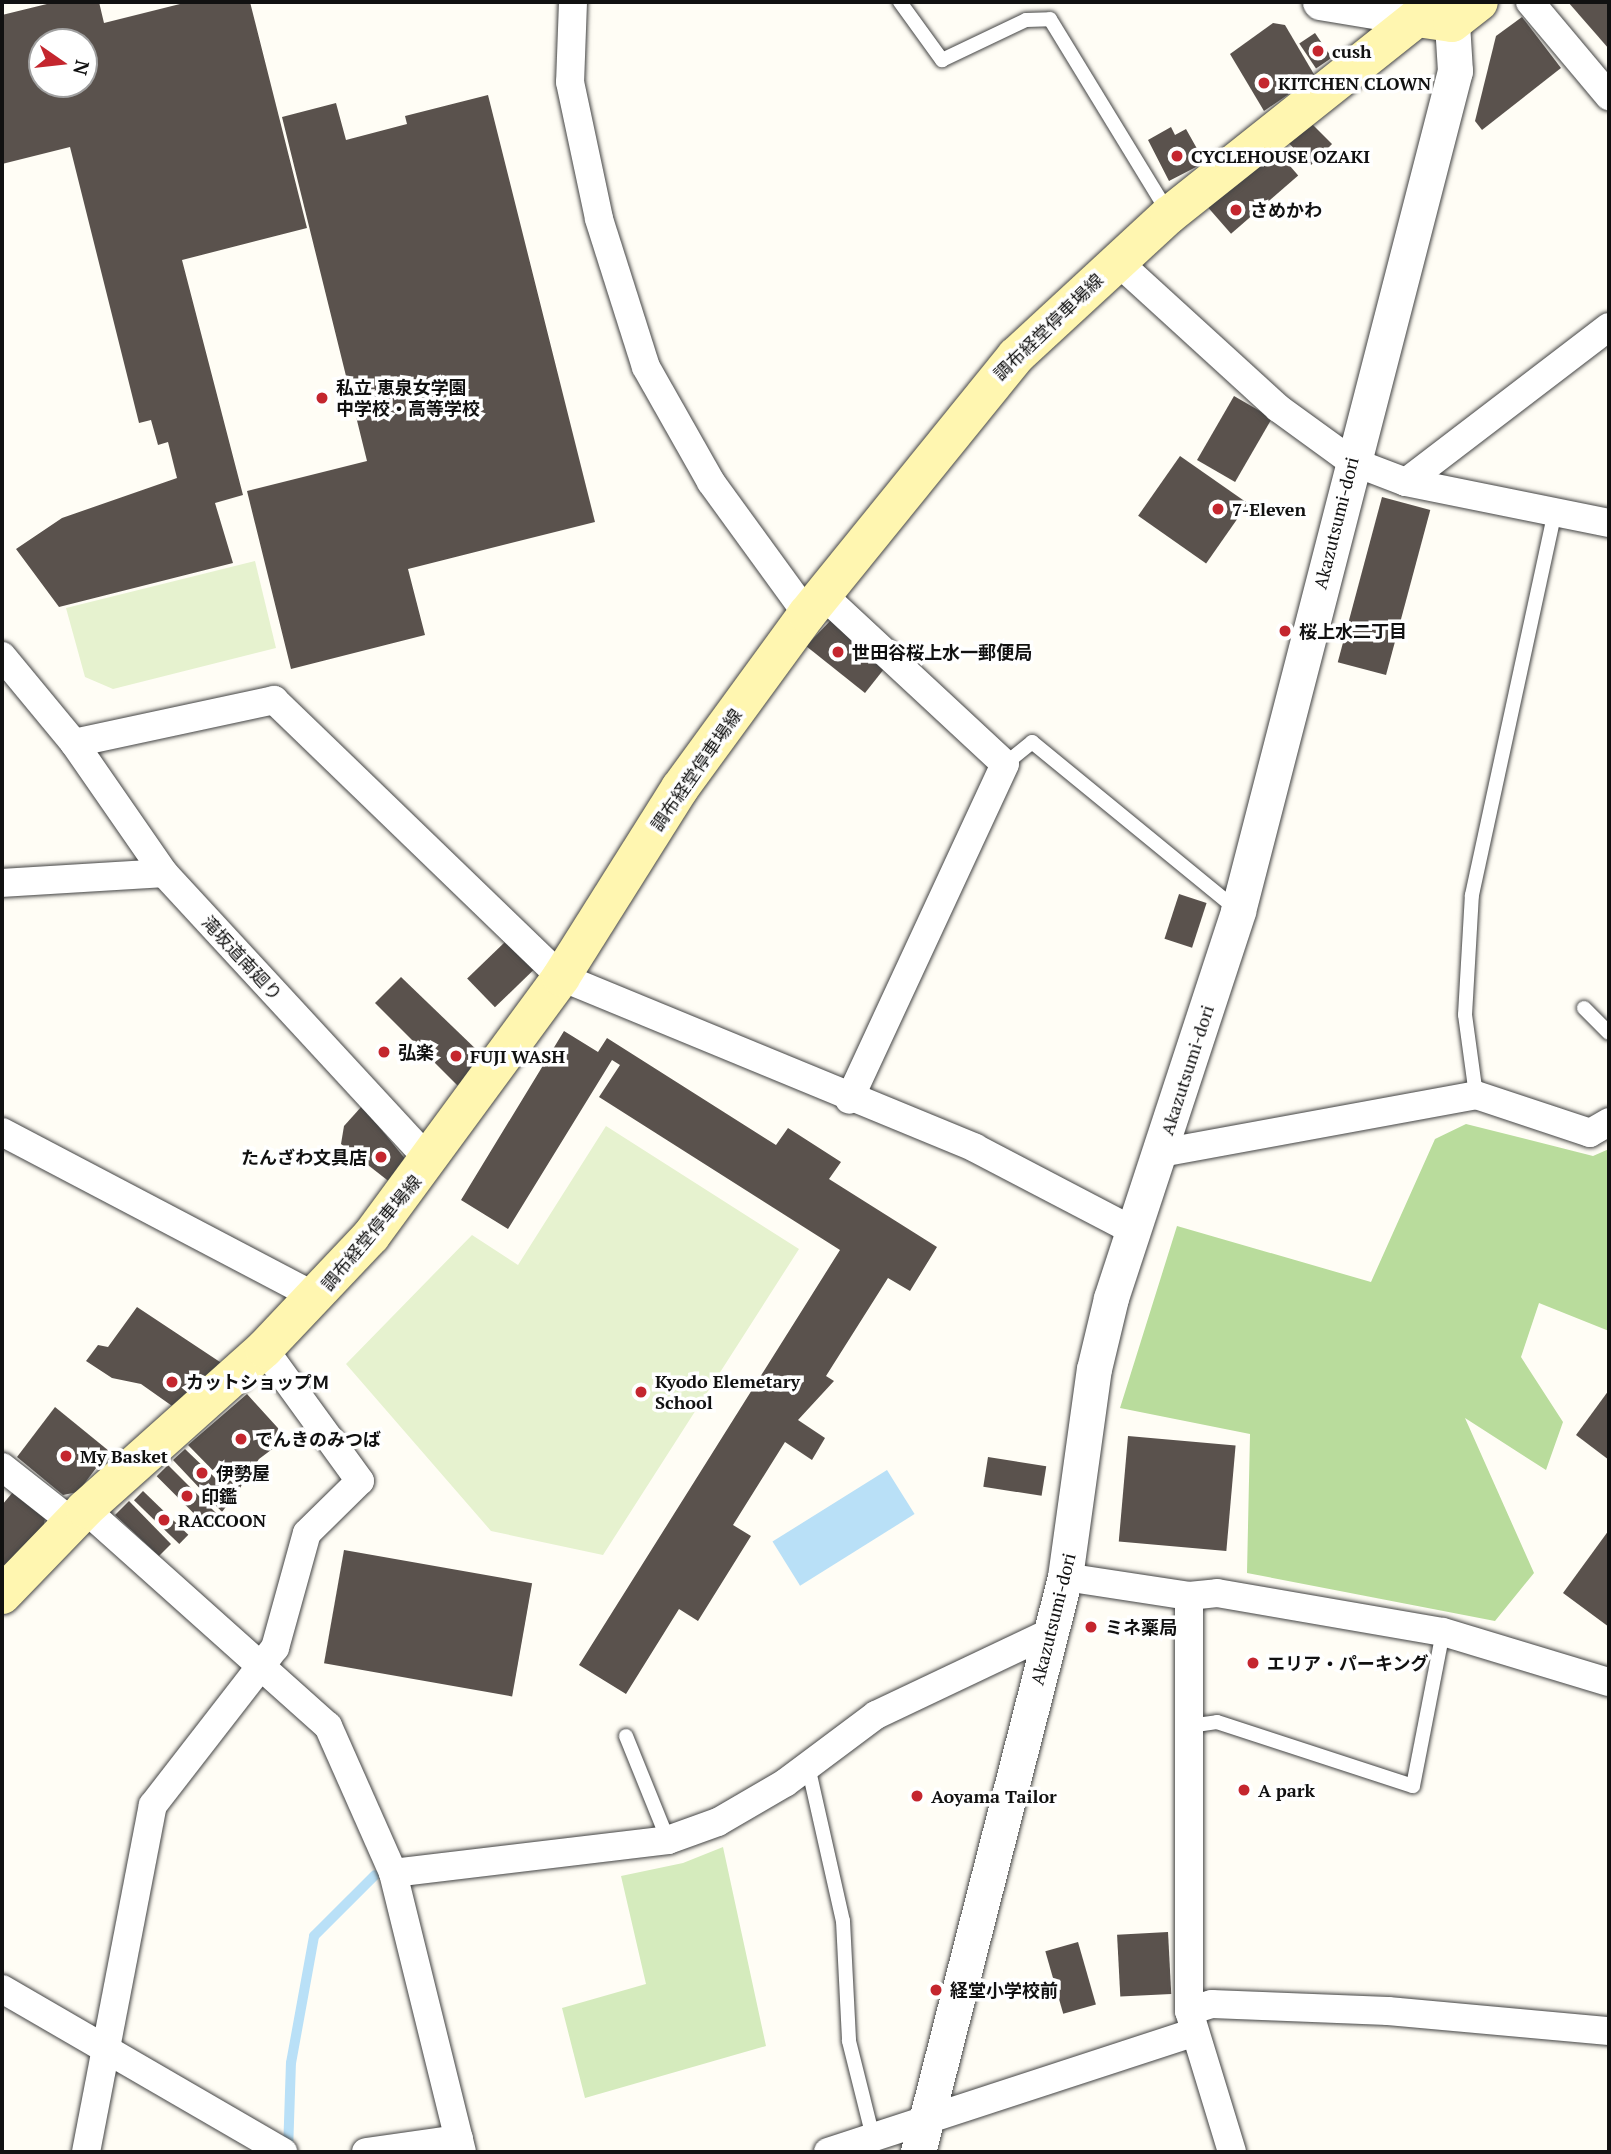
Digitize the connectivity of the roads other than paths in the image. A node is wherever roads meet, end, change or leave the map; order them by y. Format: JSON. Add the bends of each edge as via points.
{"nodes":[{"id":1,"x":573,"y":2,"type":"edge"},
{"id":2,"x":900,"y":2,"type":"edge"},
{"id":3,"x":1320,"y":2,"type":"edge"},
{"id":4,"x":1530,"y":2,"type":"edge"},
{"id":5,"x":1449,"y":14,"type":"edge"},
{"id":6,"x":1609,"y":96,"type":"edge"},
{"id":7,"x":1169,"y":215,"type":"junction"},
{"id":8,"x":1117,"y":261,"type":"junction"},
{"id":9,"x":1609,"y":327,"type":"edge"},
{"id":10,"x":1352,"y":461,"type":"junction"},
{"id":11,"x":1406,"y":482,"type":"junction"},
{"id":12,"x":1554,"y":515,"type":"junction"},
{"id":13,"x":1609,"y":523,"type":"edge"},
{"id":14,"x":815,"y":604,"type":"junction"},
{"id":15,"x":2,"y":656,"type":"edge"},
{"id":16,"x":74,"y":743,"type":"junction"},
{"id":17,"x":1005,"y":764,"type":"junction"},
{"id":18,"x":164,"y":873,"type":"junction"},
{"id":19,"x":2,"y":883,"type":"edge"},
{"id":20,"x":1238,"y":911,"type":"junction"},
{"id":21,"x":561,"y":977,"type":"junction"},
{"id":22,"x":1584,"y":1008,"type":"dead end"},
{"id":23,"x":1609,"y":1033,"type":"edge"},
{"id":24,"x":1476,"y":1095,"type":"junction"},
{"id":25,"x":849,"y":1100,"type":"junction"},
{"id":26,"x":1609,"y":1122,"type":"edge"},
{"id":27,"x":2,"y":1132,"type":"edge"},
{"id":28,"x":1161,"y":1153,"type":"junction"},
{"id":29,"x":431,"y":1162,"type":"junction"},
{"id":30,"x":1134,"y":1231,"type":"junction"},
{"id":31,"x":316,"y":1297,"type":"junction"},
{"id":32,"x":264,"y":1349,"type":"junction"},
{"id":33,"x":2,"y":1467,"type":"edge"},
{"id":34,"x":78,"y":1516,"type":"junction"},
{"id":35,"x":1065,"y":1577,"type":"junction"},
{"id":36,"x":2,"y":1595,"type":"edge"},
{"id":37,"x":1189,"y":1596,"type":"junction"},
{"id":38,"x":1051,"y":1632,"type":"junction"},
{"id":39,"x":1443,"y":1632,"type":"junction"},
{"id":40,"x":261,"y":1667,"type":"junction"},
{"id":41,"x":1609,"y":1682,"type":"edge"},
{"id":42,"x":1189,"y":1726,"type":"junction"},
{"id":43,"x":626,"y":1736,"type":"dead end"},
{"id":44,"x":808,"y":1766,"type":"junction"},
{"id":45,"x":668,"y":1840,"type":"junction"},
{"id":46,"x":393,"y":1873,"type":"junction"},
{"id":47,"x":2,"y":1989,"type":"edge"},
{"id":48,"x":1191,"y":2022,"type":"junction"},
{"id":49,"x":1609,"y":2031,"type":"edge"},
{"id":50,"x":106,"y":2053,"type":"junction"},
{"id":51,"x":873,"y":2137,"type":"junction"},
{"id":52,"x":922,"y":2137,"type":"edge"},
{"id":53,"x":460,"y":2146,"type":"edge"},
{"id":54,"x":274,"y":2147,"type":"edge"},
{"id":55,"x":86,"y":2152,"type":"edge"},
{"id":56,"x":366,"y":2152,"type":"edge"},
{"id":57,"x":828,"y":2152,"type":"edge"},
{"id":58,"x":1232,"y":2152,"type":"edge"}],
"edges":[{"from":1,"to":14,"type":"street","via":[[570,82],[599,219],[646,367],[711,482]]},
{"from":2,"to":7,"type":"lane","via":[[942,60],[1026,20],[1049,19]]},
{"from":3,"to":5,"type":"street"},
{"from":4,"to":6,"type":"street"},
{"from":5,"to":7,"type":"main road","name":"調布経堂停車場線"},
{"from":5,"to":10,"type":"street","name":"Akazutsumi-dori","via":[[1455,71]]},
{"from":7,"to":8,"type":"main road","name":"調布経堂停車場線"},
{"from":8,"to":10,"type":"street","via":[[1278,408]]},
{"from":8,"to":14,"type":"main road","name":"調布経堂停車場線","via":[[965,411]]},
{"from":9,"to":11,"type":"street"},
{"from":10,"to":11,"type":"street"},
{"from":10,"to":20,"type":"street","name":"Akazutsumi-dori"},
{"from":11,"to":12,"type":"street"},
{"from":12,"to":13,"type":"street"},
{"from":12,"to":24,"type":"lane","via":[[1472,895],[1465,1015]]},
{"from":14,"to":17,"type":"street"},
{"from":14,"to":21,"type":"main road","name":"調布経堂停車場線","via":[[680,788]]},
{"from":15,"to":16,"type":"street","name":"滝坂道南廻り"},
{"from":16,"to":18,"type":"street","name":"滝坂道南廻り"},
{"from":16,"to":21,"type":"street","via":[[274,700]]},
{"from":17,"to":20,"type":"lane","via":[[1032,742]]},
{"from":17,"to":25,"type":"street"},
{"from":18,"to":19,"type":"street"},
{"from":18,"to":29,"type":"street","name":"滝坂道南廻り"},
{"from":20,"to":28,"type":"street","name":"Akazutsumi-dori"},
{"from":21,"to":25,"type":"street"},
{"from":21,"to":29,"type":"main road","name":"調布経堂停車場線"},
{"from":22,"to":23,"type":"lane"},
{"from":24,"to":26,"type":"street","via":[[1590,1133]]},
{"from":24,"to":28,"type":"street"},
{"from":25,"to":30,"type":"street","via":[[975,1148]]},
{"from":27,"to":31,"type":"street"},
{"from":28,"to":30,"type":"street","name":"Akazutsumi-dori"},
{"from":29,"to":31,"type":"main road","name":"調布経堂停車場線"},
{"from":30,"to":35,"type":"street","name":"Akazutsumi-dori","via":[[1094,1369]]},
{"from":31,"to":32,"type":"main road","name":"調布経堂停車場線"},
{"from":32,"to":34,"type":"main road","name":"調布経堂停車場線"},
{"from":32,"to":40,"type":"street","via":[[360,1481],[307,1533],[275,1648]]},
{"from":33,"to":34,"type":"street"},
{"from":34,"to":36,"type":"main road","name":"調布経堂停車場線"},
{"from":34,"to":40,"type":"street"},
{"from":35,"to":37,"type":"street"},
{"from":35,"to":38,"type":"street","name":"Akazutsumi-dori"},
{"from":37,"to":39,"type":"street","via":[[1217,1593]]},
{"from":37,"to":42,"type":"street"},
{"from":38,"to":44,"type":"street","via":[[876,1715]]},
{"from":38,"to":52,"type":"street","name":"Akazutsumi-dori"},
{"from":39,"to":41,"type":"street"},
{"from":39,"to":42,"type":"lane","via":[[1413,1786],[1217,1722]]},
{"from":40,"to":46,"type":"street","via":[[328,1726]]},
{"from":40,"to":50,"type":"street","via":[[153,1805]]},
{"from":42,"to":48,"type":"street"},
{"from":43,"to":45,"type":"lane"},
{"from":44,"to":45,"type":"street","via":[[718,1822]]},
{"from":44,"to":51,"type":"lane","via":[[841,1909],[849,2041]]},
{"from":45,"to":46,"type":"street"},
{"from":46,"to":53,"type":"street"},
{"from":47,"to":50,"type":"street"},
{"from":48,"to":49,"type":"street","via":[[1212,2004],[1388,2011]]},
{"from":48,"to":52,"type":"street"},
{"from":48,"to":58,"type":"street"},
{"from":50,"to":54,"type":"street"},
{"from":50,"to":55,"type":"street"},
{"from":51,"to":52,"type":"street"},
{"from":51,"to":57,"type":"street"},
{"from":53,"to":56,"type":"street"}]}
